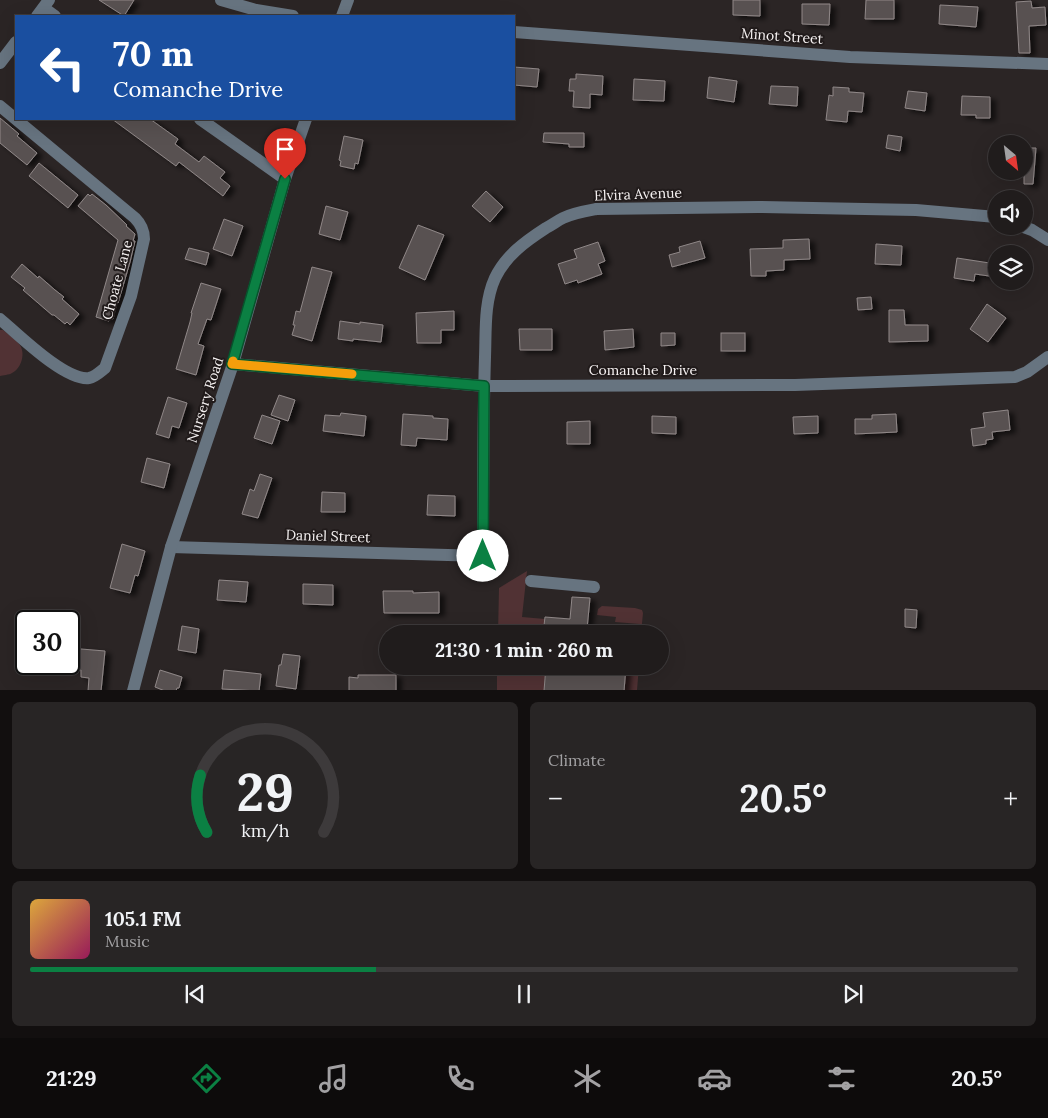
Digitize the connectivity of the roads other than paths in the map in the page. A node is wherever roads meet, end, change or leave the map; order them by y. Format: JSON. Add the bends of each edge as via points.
{"nodes":[{"id":1,"x":221,"y":0,"type":"edge"},
{"id":2,"x":348,"y":0,"type":"edge"},
{"id":3,"x":43,"y":8,"type":"edge"},
{"id":4,"x":54,"y":15,"type":"edge"},
{"id":5,"x":287,"y":15,"type":"edge"},
{"id":6,"x":342,"y":15,"type":"edge"},
{"id":7,"x":515,"y":32,"type":"edge"},
{"id":8,"x":15,"y":43,"type":"edge"},
{"id":9,"x":0,"y":63,"type":"edge"},
{"id":10,"x":1048,"y":64,"type":"edge"},
{"id":11,"x":0,"y":106,"type":"edge"},
{"id":12,"x":15,"y":118,"type":"edge"},
{"id":13,"x":17,"y":120,"type":"edge"},
{"id":14,"x":201,"y":120,"type":"edge"},
{"id":15,"x":306,"y":120,"type":"edge"},
{"id":16,"x":285,"y":179,"type":"junction"},
{"id":17,"x":988,"y":216,"type":"edge"},
{"id":18,"x":1033,"y":231,"type":"edge"},
{"id":19,"x":1048,"y":240,"type":"edge"},
{"id":20,"x":1,"y":322,"type":"edge"},
{"id":21,"x":1048,"y":357,"type":"edge"},
{"id":22,"x":232,"y":364,"type":"junction"},
{"id":23,"x":484,"y":386,"type":"junction"},
{"id":24,"x":171,"y":547,"type":"junction"},
{"id":25,"x":483,"y":556,"type":"joint"},
{"id":26,"x":530,"y":581,"type":"dead end"},
{"id":27,"x":594,"y":587,"type":"dead end"},
{"id":28,"x":133,"y":690,"type":"edge"}],
"edges":[{"from":1,"to":5,"type":"street"},
{"from":2,"to":6,"type":"street"},
{"from":3,"to":4,"type":"street"},
{"from":7,"to":10,"type":"street","name":"Minot Street","via":[[850,56]]},
{"from":8,"to":9,"type":"street"},
{"from":11,"to":12,"type":"street","name":"Choate Lane"},
{"from":13,"to":20,"type":"street","name":"Choate Lane","via":[[135,218],[144,231],[144,239],[131,296],[105,368],[97,375],[79,377],[59,368]]},
{"from":14,"to":16,"type":"street"},
{"from":15,"to":16,"type":"street","name":"Nursery Road"},
{"from":16,"to":22,"type":"street","name":"Nursery Road"},
{"from":17,"to":23,"type":"street","name":"Elvira Avenue","via":[[916,210],[758,207],[596,209],[571,215],[530,238],[515,251],[496,277],[487,308]]},
{"from":18,"to":19,"type":"street"},
{"from":21,"to":23,"type":"street","name":"Comanche Drive","via":[[1027,372],[1014,376],[795,385]]},
{"from":22,"to":23,"type":"street","name":"Comanche Drive"},
{"from":22,"to":24,"type":"street","name":"Nursery Road"},
{"from":23,"to":25,"type":"street","name":"Elvira Avenue"},
{"from":24,"to":25,"type":"street","name":"Daniel Street"},
{"from":24,"to":28,"type":"street","name":"Nursery Road"},
{"from":26,"to":27,"type":"street"}]}
